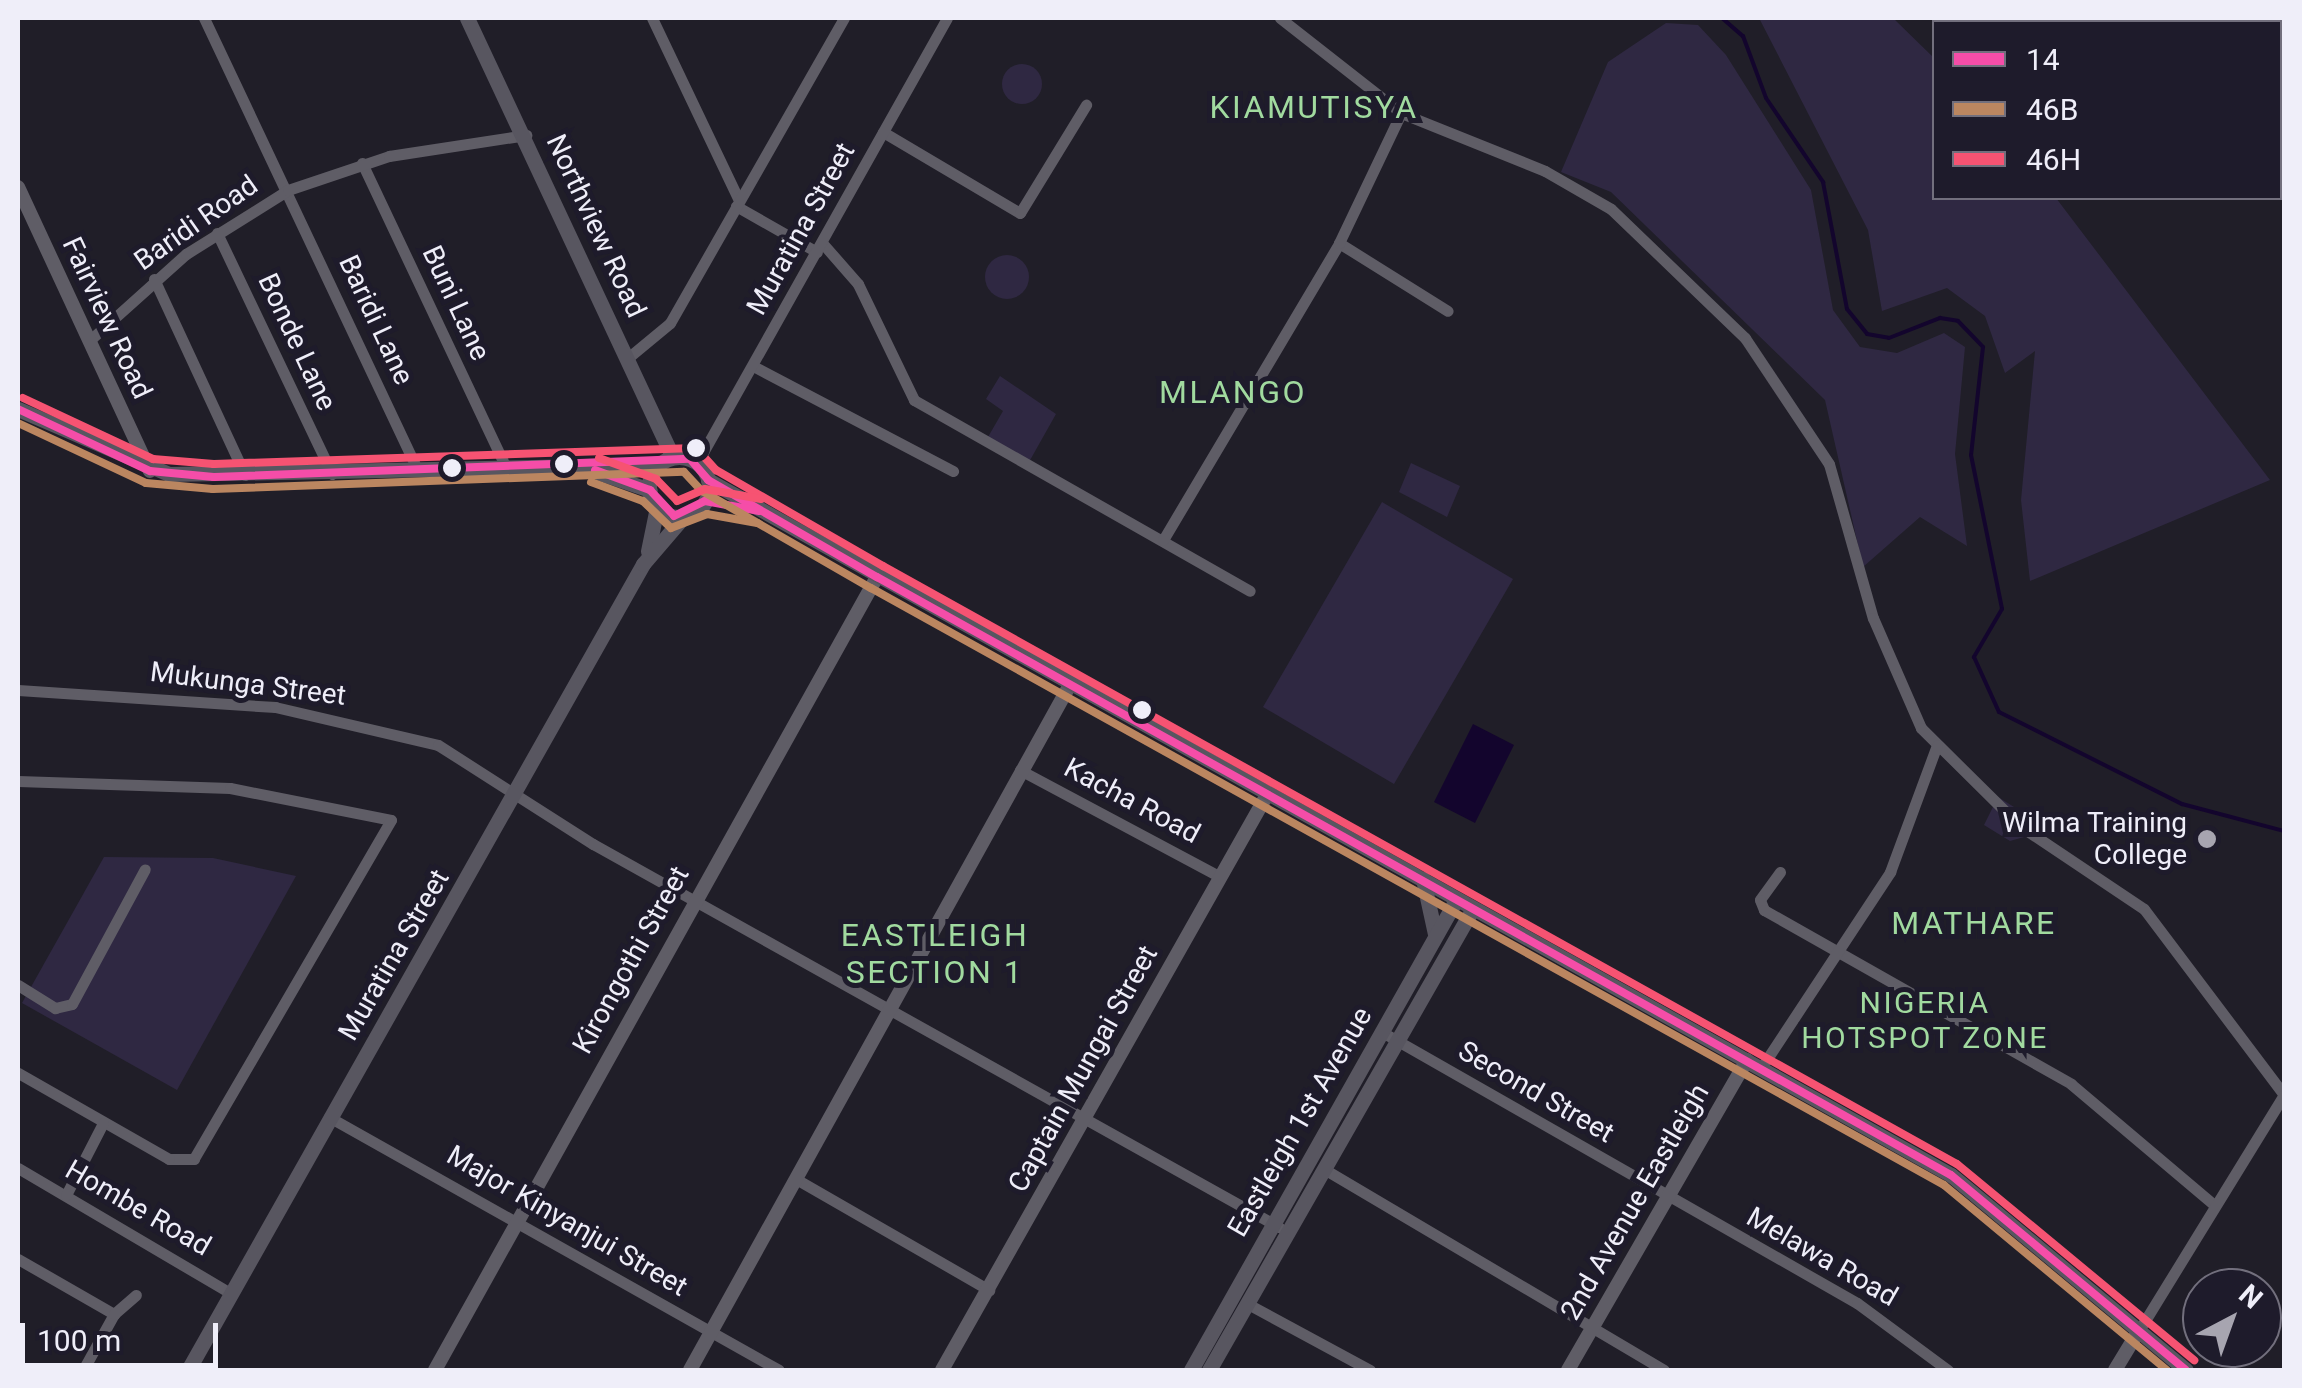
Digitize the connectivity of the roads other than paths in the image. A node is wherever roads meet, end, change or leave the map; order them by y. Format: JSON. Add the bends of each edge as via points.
{"nodes":[{"id":1,"x":204,"y":18,"type":"edge"},
{"id":2,"x":468,"y":18,"type":"edge"},
{"id":3,"x":652,"y":18,"type":"edge"},
{"id":4,"x":844,"y":18,"type":"edge"},
{"id":5,"x":947,"y":18,"type":"edge"},
{"id":6,"x":1280,"y":18,"type":"edge"},
{"id":7,"x":1086,"y":105,"type":"dead end"},
{"id":8,"x":1400,"y":113,"type":"junction"},
{"id":9,"x":883,"y":132,"type":"junction"},
{"id":10,"x":526,"y":135,"type":"junction"},
{"id":11,"x":362,"y":163,"type":"junction"},
{"id":12,"x":18,"y":187,"type":"edge"},
{"id":13,"x":288,"y":190,"type":"junction"},
{"id":14,"x":738,"y":203,"type":"junction"},
{"id":15,"x":18,"y":212,"type":"edge"},
{"id":16,"x":33,"y":220,"type":"junction"},
{"id":17,"x":217,"y":233,"type":"junction"},
{"id":18,"x":1339,"y":243,"type":"junction"},
{"id":19,"x":820,"y":248,"type":"junction"},
{"id":20,"x":154,"y":279,"type":"junction"},
{"id":21,"x":1448,"y":311,"type":"dead end"},
{"id":22,"x":90,"y":340,"type":"junction"},
{"id":23,"x":629,"y":356,"type":"junction"},
{"id":24,"x":753,"y":366,"type":"junction"},
{"id":25,"x":18,"y":409,"type":"edge"},
{"id":26,"x":674,"y":457,"type":"junction"},
{"id":27,"x":550,"y":463,"type":"junction"},
{"id":28,"x":697,"y":463,"type":"junction"},
{"id":29,"x":505,"y":465,"type":"junction"},
{"id":30,"x":658,"y":466,"type":"junction"},
{"id":31,"x":150,"y":470,"type":"junction"},
{"id":32,"x":953,"y":471,"type":"dead end"},
{"id":33,"x":418,"y":472,"type":"junction"},
{"id":34,"x":332,"y":474,"type":"junction"},
{"id":35,"x":246,"y":478,"type":"junction"},
{"id":36,"x":708,"y":480,"type":"junction"},
{"id":37,"x":650,"y":490,"type":"junction"},
{"id":38,"x":705,"y":502,"type":"junction"},
{"id":39,"x":658,"y":507,"type":"junction"},
{"id":40,"x":765,"y":512,"type":"junction"},
{"id":41,"x":684,"y":516,"type":"junction"},
{"id":42,"x":1163,"y":540,"type":"junction"},
{"id":43,"x":643,"y":564,"type":"junction"},
{"id":44,"x":877,"y":577,"type":"junction"},
{"id":45,"x":1250,"y":590,"type":"dead end"},
{"id":46,"x":1072,"y":681,"type":"junction"},
{"id":47,"x":18,"y":690,"type":"edge"},
{"id":48,"x":1937,"y":745,"type":"junction"},
{"id":49,"x":1020,"y":770,"type":"junction"},
{"id":50,"x":18,"y":781,"type":"edge"},
{"id":51,"x":518,"y":790,"type":"junction"},
{"id":52,"x":1268,"y":793,"type":"junction"},
{"id":53,"x":145,"y":869,"type":"dead end"},
{"id":54,"x":1780,"y":872,"type":"dead end"},
{"id":55,"x":1220,"y":877,"type":"junction"},
{"id":56,"x":1423,"y":879,"type":"junction"},
{"id":57,"x":692,"y":900,"type":"junction"},
{"id":58,"x":1456,"y":900,"type":"junction"},
{"id":59,"x":1472,"y":910,"type":"junction"},
{"id":60,"x":1522,"y":937,"type":"junction"},
{"id":61,"x":1442,"y":942,"type":"junction"},
{"id":62,"x":1836,"y":958,"type":"junction"},
{"id":63,"x":18,"y":984,"type":"edge"},
{"id":64,"x":890,"y":1006,"type":"junction"},
{"id":65,"x":1388,"y":1035,"type":"junction"},
{"id":66,"x":1754,"y":1064,"type":"junction"},
{"id":67,"x":18,"y":1073,"type":"edge"},
{"id":68,"x":2284,"y":1095,"type":"edge"},
{"id":69,"x":329,"y":1118,"type":"junction"},
{"id":70,"x":1084,"y":1118,"type":"junction"},
{"id":71,"x":103,"y":1123,"type":"junction"},
{"id":72,"x":18,"y":1168,"type":"edge"},
{"id":73,"x":1324,"y":1168,"type":"junction"},
{"id":74,"x":796,"y":1178,"type":"junction"},
{"id":75,"x":66,"y":1195,"type":"junction"},
{"id":76,"x":1666,"y":1196,"type":"junction"},
{"id":77,"x":2212,"y":1203,"type":"junction"},
{"id":78,"x":518,"y":1220,"type":"junction"},
{"id":79,"x":1270,"y":1222,"type":"junction"},
{"id":80,"x":1286,"y":1231,"type":"junction"},
{"id":81,"x":18,"y":1259,"type":"edge"},
{"id":82,"x":989,"y":1290,"type":"junction"},
{"id":83,"x":136,"y":1294,"type":"dead end"},
{"id":84,"x":232,"y":1294,"type":"junction"},
{"id":85,"x":1246,"y":1304,"type":"junction"},
{"id":86,"x":114,"y":1314,"type":"junction"},
{"id":87,"x":1590,"y":1326,"type":"junction"},
{"id":88,"x":712,"y":1332,"type":"junction"},
{"id":89,"x":2138,"y":1332,"type":"junction"},
{"id":90,"x":83,"y":1370,"type":"edge"},
{"id":91,"x":188,"y":1370,"type":"edge"},
{"id":92,"x":435,"y":1370,"type":"edge"},
{"id":93,"x":690,"y":1370,"type":"edge"},
{"id":94,"x":779,"y":1370,"type":"edge"},
{"id":95,"x":942,"y":1370,"type":"edge"},
{"id":96,"x":1191,"y":1370,"type":"edge"},
{"id":97,"x":1209,"y":1370,"type":"edge"},
{"id":98,"x":1370,"y":1370,"type":"edge"},
{"id":99,"x":1568,"y":1370,"type":"edge"},
{"id":100,"x":1664,"y":1370,"type":"edge"},
{"id":101,"x":1948,"y":1370,"type":"edge"},
{"id":102,"x":2116,"y":1370,"type":"edge"},
{"id":103,"x":2186,"y":1370,"type":"edge"}],
"edges":[{"from":1,"to":13,"type":"street","name":"Baridi Lane"},
{"from":2,"to":10,"type":"main road","name":"Northview Road"},
{"from":3,"to":14,"type":"street"},
{"from":4,"to":14,"type":"street"},
{"from":5,"to":9,"type":"street","name":"Muratina Street"},
{"from":6,"to":8,"type":"street"},
{"from":7,"to":9,"type":"street","via":[[1020,214]]},
{"from":8,"to":18,"type":"street"},
{"from":8,"to":48,"type":"street","via":[[1545,171],[1611,209],[1744,338],[1829,464],[1891,667]]},
{"from":9,"to":19,"type":"street","name":"Muratina Street"},
{"from":10,"to":11,"type":"street","name":"Baridi Road"},
{"from":10,"to":23,"type":"main road","name":"Northview Road"},
{"from":11,"to":13,"type":"street","name":"Baridi Road"},
{"from":11,"to":29,"type":"street","name":"Buni Lane"},
{"from":12,"to":16,"type":"street","name":"Fairview Road"},
{"from":13,"to":17,"type":"street","name":"Baridi Road"},
{"from":13,"to":33,"type":"street","name":"Baridi Lane"},
{"from":14,"to":19,"type":"street"},
{"from":14,"to":23,"type":"street","via":[[661,337]]},
{"from":15,"to":16,"type":"street"},
{"from":16,"to":22,"type":"street","name":"Fairview Road"},
{"from":17,"to":20,"type":"street","name":"Baridi Road"},
{"from":17,"to":34,"type":"street","name":"Bonde Lane"},
{"from":18,"to":21,"type":"street"},
{"from":18,"to":42,"type":"street"},
{"from":19,"to":24,"type":"street","name":"Muratina Street"},
{"from":19,"to":42,"type":"street","via":[[858,284],[914,400]]},
{"from":20,"to":22,"type":"street","name":"Baridi Road"},
{"from":20,"to":35,"type":"street"},
{"from":22,"to":31,"type":"street","name":"Fairview Road"},
{"from":23,"to":26,"type":"main road","name":"Northview Road"},
{"from":24,"to":28,"type":"street","name":"Muratina Street"},
{"from":24,"to":32,"type":"street"},
{"from":25,"to":31,"type":"main road"},
{"from":26,"to":28,"type":"main road"},
{"from":26,"to":30,"type":"main road"},
{"from":27,"to":29,"type":"main road"},
{"from":27,"to":30,"type":"main road"},
{"from":27,"to":37,"type":"main road"},
{"from":28,"to":36,"type":"main road"},
{"from":29,"to":33,"type":"main road"},
{"from":30,"to":37,"type":"main road"},
{"from":31,"to":35,"type":"main road"},
{"from":33,"to":34,"type":"main road"},
{"from":34,"to":35,"type":"main road"},
{"from":36,"to":38,"type":"main road"},
{"from":36,"to":40,"type":"main road"},
{"from":37,"to":39,"type":"main road"},
{"from":38,"to":40,"type":"main road"},
{"from":38,"to":41,"type":"main road"},
{"from":39,"to":41,"type":"main road"},
{"from":39,"to":43,"type":"main road","name":"Muratina Street"},
{"from":40,"to":44,"type":"main road"},
{"from":41,"to":43,"type":"main road","name":"Muratina Street"},
{"from":42,"to":45,"type":"street"},
{"from":43,"to":51,"type":"main road","name":"Muratina Street"},
{"from":44,"to":46,"type":"main road"},
{"from":44,"to":57,"type":"street","name":"Kirongothi Street"},
{"from":46,"to":49,"type":"street"},
{"from":46,"to":52,"type":"main road"},
{"from":47,"to":51,"type":"street","name":"Mukunga Street","via":[[348,720],[438,745]]},
{"from":48,"to":62,"type":"street","via":[[1903,844]]},
{"from":48,"to":68,"type":"street","via":[[2020,826],[2144,910]]},
{"from":49,"to":55,"type":"street","name":"Kacha Road"},
{"from":49,"to":64,"type":"street"},
{"from":50,"to":71,"type":"street","via":[[230,788],[391,820],[200,1154],[178,1162]]},
{"from":51,"to":57,"type":"street","name":"Mukunga Street"},
{"from":51,"to":69,"type":"main road","name":"Muratina Street"},
{"from":52,"to":55,"type":"street","name":"Captain Mungai Street"},
{"from":52,"to":56,"type":"main road"},
{"from":53,"to":63,"type":"street","via":[[72,1004],[54,1008]]},
{"from":54,"to":62,"type":"street","via":[[1760,904]]},
{"from":55,"to":70,"type":"street","name":"Captain Mungai Street"},
{"from":56,"to":58,"type":"main road"},
{"from":56,"to":61,"type":"main road"},
{"from":57,"to":64,"type":"street","name":"Mukunga Street"},
{"from":57,"to":78,"type":"street","name":"Kirongothi Street"},
{"from":58,"to":59,"type":"main road"},
{"from":58,"to":61,"type":"main road","name":"Eastleigh 1st Avenue"},
{"from":59,"to":60,"type":"main road"},
{"from":59,"to":61,"type":"main road","name":"Eastleigh 1st Avenue"},
{"from":60,"to":61,"type":"main road","via":[[1483,928]]},
{"from":60,"to":66,"type":"main road"},
{"from":61,"to":65,"type":"main road","name":"Eastleigh 1st Avenue"},
{"from":62,"to":66,"type":"street"},
{"from":62,"to":77,"type":"street","via":[[1921,995],[2071,1084]]},
{"from":64,"to":70,"type":"street","name":"Mukunga Street"},
{"from":64,"to":74,"type":"street"},
{"from":65,"to":73,"type":"main road","name":"Eastleigh 1st Avenue"},
{"from":65,"to":76,"type":"street","name":"Second Street"},
{"from":65,"to":79,"type":"main road","name":"Eastleigh 1st Avenue"},
{"from":66,"to":76,"type":"street","name":"2nd Avenue Eastleigh"},
{"from":66,"to":89,"type":"main road","via":[[1952,1175]]},
{"from":67,"to":71,"type":"street"},
{"from":68,"to":77,"type":"street"},
{"from":69,"to":78,"type":"street","name":"Major Kinyanjui Street"},
{"from":69,"to":84,"type":"main road","name":"Muratina Street"},
{"from":70,"to":79,"type":"street","name":"Mukunga Street"},
{"from":70,"to":82,"type":"street","name":"Captain Mungai Street"},
{"from":71,"to":75,"type":"street"},
{"from":72,"to":75,"type":"street","name":"Hombe Road"},
{"from":73,"to":80,"type":"main road","name":"Eastleigh 1st Avenue"},
{"from":73,"to":87,"type":"street"},
{"from":74,"to":82,"type":"street"},
{"from":74,"to":88,"type":"street"},
{"from":75,"to":84,"type":"street","name":"Hombe Road"},
{"from":76,"to":87,"type":"street","name":"2nd Avenue Eastleigh"},
{"from":76,"to":101,"type":"street","name":"Melawa Road","via":[[1886,1321]]},
{"from":77,"to":89,"type":"street"},
{"from":78,"to":88,"type":"street","name":"Major Kinyanjui Street"},
{"from":78,"to":92,"type":"street","name":"Kirongothi Street"},
{"from":79,"to":80,"type":"street","name":"Mukunga Street"},
{"from":79,"to":96,"type":"main road","name":"Eastleigh 1st Avenue"},
{"from":80,"to":85,"type":"main road","name":"Eastleigh 1st Avenue"},
{"from":81,"to":86,"type":"street"},
{"from":82,"to":95,"type":"street","name":"Captain Mungai Street"},
{"from":83,"to":86,"type":"street"},
{"from":84,"to":91,"type":"main road","name":"Muratina Street"},
{"from":85,"to":97,"type":"main road","name":"Eastleigh 1st Avenue"},
{"from":85,"to":98,"type":"street"},
{"from":86,"to":90,"type":"street"},
{"from":87,"to":99,"type":"street","name":"2nd Avenue Eastleigh"},
{"from":87,"to":100,"type":"street"},
{"from":88,"to":93,"type":"street"},
{"from":88,"to":94,"type":"street","name":"Major Kinyanjui Street"},
{"from":89,"to":102,"type":"street"},
{"from":89,"to":103,"type":"main road"}]}
